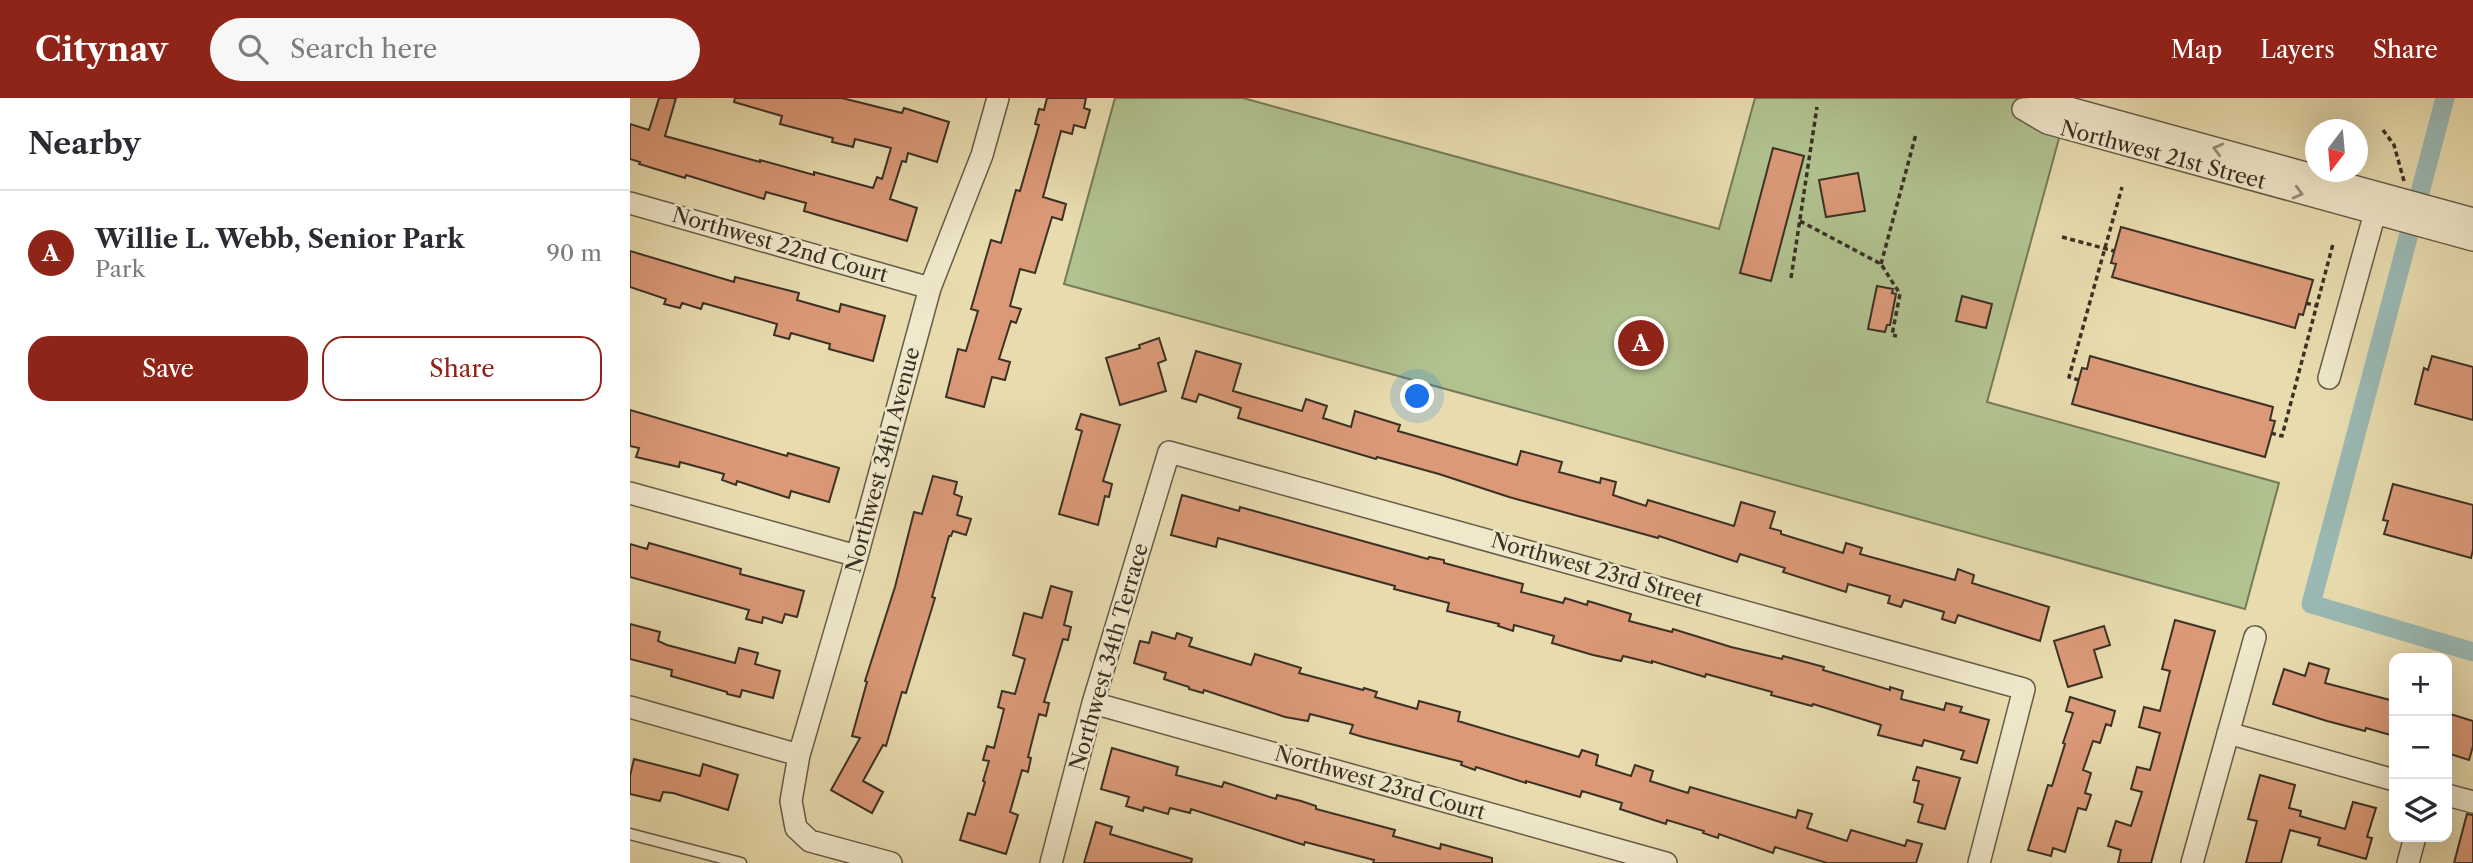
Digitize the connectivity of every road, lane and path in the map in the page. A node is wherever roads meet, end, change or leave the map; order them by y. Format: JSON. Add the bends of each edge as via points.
{"nodes":[{"id":1,"x":998,"y":98,"type":"edge"},
{"id":2,"x":1817,"y":107,"type":"dead end"},
{"id":3,"x":2383,"y":131,"type":"dead end"},
{"id":4,"x":1916,"y":134,"type":"dead end"},
{"id":5,"x":2122,"y":187,"type":"dead end"},
{"id":6,"x":2407,"y":189,"type":"dead end"},
{"id":7,"x":630,"y":203,"type":"edge"},
{"id":8,"x":2378,"y":204,"type":"junction"},
{"id":9,"x":2473,"y":219,"type":"edge"},
{"id":10,"x":1800,"y":221,"type":"junction"},
{"id":11,"x":2062,"y":237,"type":"dead end"},
{"id":12,"x":2473,"y":240,"type":"edge"},
{"id":13,"x":2333,"y":244,"type":"dead end"},
{"id":14,"x":2105,"y":249,"type":"junction"},
{"id":15,"x":2114,"y":251,"type":"dead end"},
{"id":16,"x":1881,"y":264,"type":"junction"},
{"id":17,"x":1791,"y":278,"type":"dead end"},
{"id":18,"x":930,"y":288,"type":"junction"},
{"id":19,"x":2306,"y":303,"type":"dead end"},
{"id":20,"x":2317,"y":306,"type":"junction"},
{"id":21,"x":1897,"y":336,"type":"dead end"},
{"id":22,"x":2329,"y":378,"type":"dead end"},
{"id":23,"x":2079,"y":380,"type":"dead end"},
{"id":24,"x":2271,"y":433,"type":"dead end"},
{"id":25,"x":1169,"y":452,"type":"joint"},
{"id":26,"x":630,"y":493,"type":"edge"},
{"id":27,"x":857,"y":556,"type":"junction"},
{"id":28,"x":2255,"y":637,"type":"dead end"},
{"id":29,"x":1093,"y":703,"type":"junction"},
{"id":30,"x":630,"y":707,"type":"edge"},
{"id":31,"x":2228,"y":733,"type":"junction"},
{"id":32,"x":799,"y":755,"type":"junction"},
{"id":33,"x":2390,"y":779,"type":"edge"},
{"id":34,"x":2452,"y":796,"type":"edge"},
{"id":35,"x":2473,"y":802,"type":"edge"},
{"id":36,"x":630,"y":834,"type":"edge"},
{"id":37,"x":2414,"y":842,"type":"edge"},
{"id":38,"x":741,"y":863,"type":"edge"},
{"id":39,"x":891,"y":863,"type":"edge"},
{"id":40,"x":1051,"y":863,"type":"edge"},
{"id":41,"x":1666,"y":863,"type":"edge"},
{"id":42,"x":1979,"y":863,"type":"edge"},
{"id":43,"x":2192,"y":863,"type":"edge"},
{"id":44,"x":2408,"y":863,"type":"edge"}],
"edges":[{"from":1,"to":18,"type":"street","name":"Northwest 34th Avenue","via":[[982,155]]},
{"from":2,"to":10,"type":"path"},
{"from":3,"to":6,"type":"path","via":[[2394,145]]},
{"from":4,"to":16,"type":"path"},
{"from":5,"to":14,"type":"path"},
{"from":7,"to":18,"type":"street","name":"Northwest 22nd Court"},
{"from":8,"to":8,"type":"street","name":"Northwest 21st Street","one_way":true,"via":[[2062,106],[2022,109],[2047,124]]},
{"from":8,"to":9,"type":"street","name":"Northwest 21st Street"},
{"from":8,"to":12,"type":"street","name":"Northwest 21st Street"},
{"from":8,"to":22,"type":"street"},
{"from":10,"to":16,"type":"path"},
{"from":10,"to":17,"type":"path"},
{"from":11,"to":14,"type":"path"},
{"from":13,"to":20,"type":"path"},
{"from":14,"to":15,"type":"path"},
{"from":14,"to":23,"type":"path","via":[[2069,377]]},
{"from":16,"to":21,"type":"path","via":[[1900,294],[1892,335]]},
{"from":18,"to":27,"type":"street","name":"Northwest 34th Avenue"},
{"from":19,"to":20,"type":"path"},
{"from":20,"to":24,"type":"path","via":[[2282,436]]},
{"from":25,"to":29,"type":"street","name":"Northwest 34th Terrace"},
{"from":25,"to":42,"type":"street","name":"Northwest 23rd Street","via":[[2024,689]]},
{"from":26,"to":27,"type":"street"},
{"from":27,"to":32,"type":"street","name":"Northwest 34th Avenue"},
{"from":28,"to":31,"type":"street"},
{"from":29,"to":40,"type":"street","name":"Northwest 34th Terrace"},
{"from":29,"to":41,"type":"street","name":"Northwest 23rd Court"},
{"from":30,"to":32,"type":"street"},
{"from":31,"to":33,"type":"street"},
{"from":31,"to":43,"type":"street"},
{"from":32,"to":39,"type":"street","name":"Northwest 34th Avenue","via":[[791,800],[796,828],[810,841]]},
{"from":34,"to":35,"type":"street"},
{"from":36,"to":38,"type":"lane"},
{"from":37,"to":44,"type":"street"}]}
